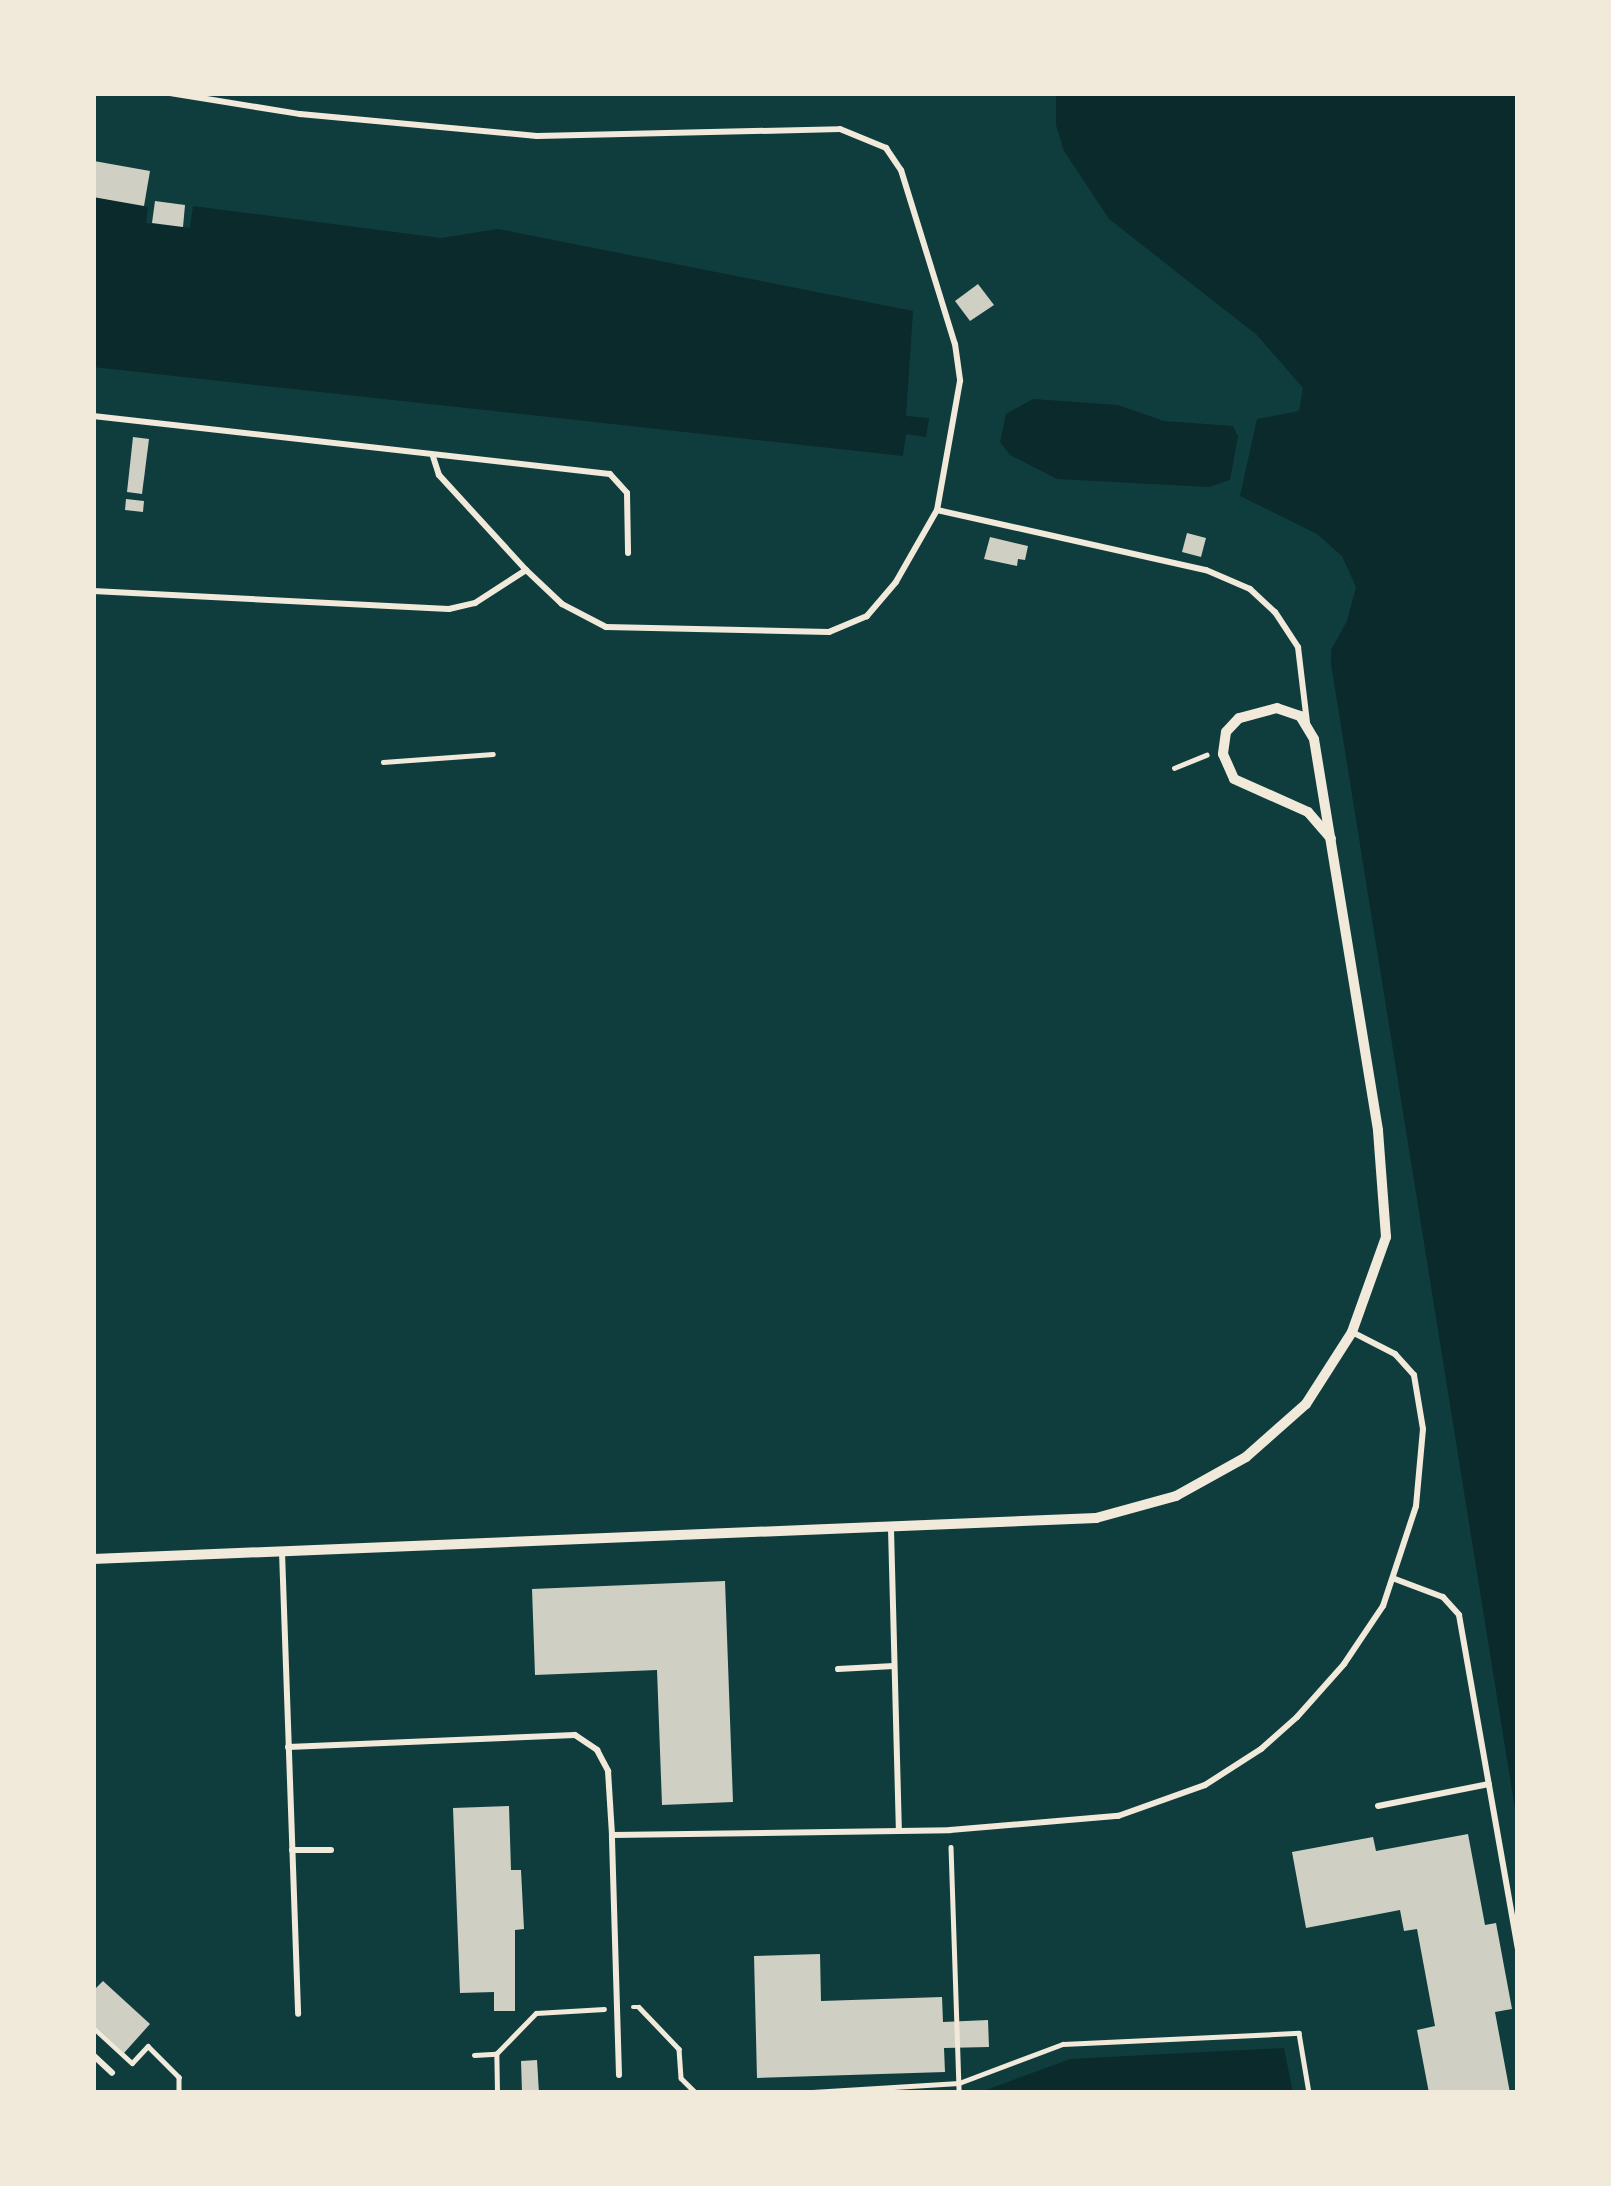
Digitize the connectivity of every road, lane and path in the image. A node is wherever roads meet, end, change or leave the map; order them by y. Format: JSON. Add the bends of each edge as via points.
{"nodes":[{"id":1,"x":170,"y":93,"type":"edge"},
{"id":2,"x":93,"y":416,"type":"edge"},
{"id":3,"x":433,"y":457,"type":"junction"},
{"id":4,"x":937,"y":510,"type":"junction"},
{"id":5,"x":628,"y":553,"type":"dead end"},
{"id":6,"x":526,"y":570,"type":"junction"},
{"id":7,"x":93,"y":591,"type":"edge"},
{"id":8,"x":1307,"y":725,"type":"junction"},
{"id":9,"x":493,"y":754,"type":"dead end"},
{"id":10,"x":1223,"y":754,"type":"junction"},
{"id":11,"x":383,"y":762,"type":"dead end"},
{"id":12,"x":1174,"y":768,"type":"dead end"},
{"id":13,"x":1330,"y":838,"type":"junction"},
{"id":14,"x":1352,"y":1331,"type":"junction"},
{"id":15,"x":892,"y":1529,"type":"junction"},
{"id":16,"x":282,"y":1552,"type":"junction"},
{"id":17,"x":93,"y":1558,"type":"edge"},
{"id":18,"x":1395,"y":1579,"type":"junction"},
{"id":19,"x":895,"y":1666,"type":"junction"},
{"id":20,"x":838,"y":1669,"type":"dead end"},
{"id":21,"x":288,"y":1747,"type":"junction"},
{"id":22,"x":1490,"y":1784,"type":"junction"},
{"id":23,"x":1378,"y":1807,"type":"dead end"},
{"id":24,"x":899,"y":1828,"type":"junction"},
{"id":25,"x":950,"y":1830,"type":"junction"},
{"id":26,"x":612,"y":1835,"type":"junction"},
{"id":27,"x":292,"y":1850,"type":"junction"},
{"id":28,"x":331,"y":1850,"type":"dead end"},
{"id":29,"x":1518,"y":1948,"type":"edge"},
{"id":30,"x":616,"y":2008,"type":"junction"},
{"id":31,"x":298,"y":2014,"type":"dead end"},
{"id":32,"x":93,"y":2027,"type":"edge"},
{"id":33,"x":496,"y":2054,"type":"junction"},
{"id":34,"x":93,"y":2055,"type":"edge"},
{"id":35,"x":474,"y":2055,"type":"dead end"},
{"id":36,"x":112,"y":2073,"type":"dead end"},
{"id":37,"x":619,"y":2074,"type":"dead end"},
{"id":38,"x":958,"y":2084,"type":"junction"},
{"id":39,"x":179,"y":2093,"type":"edge"},
{"id":40,"x":497,"y":2093,"type":"edge"},
{"id":41,"x":695,"y":2093,"type":"edge"},
{"id":42,"x":796,"y":2093,"type":"edge"},
{"id":43,"x":959,"y":2093,"type":"edge"},
{"id":44,"x":1309,"y":2093,"type":"edge"}],
"edges":[{"from":1,"to":4,"type":"lane","via":[[537,136],[788,127],[858,133],[886,148],[901,170],[955,344],[960,381]]},
{"from":2,"to":3,"type":"lane"},
{"from":3,"to":5,"type":"lane","via":[[610,474],[627,493]]},
{"from":3,"to":6,"type":"lane","via":[[439,476]]},
{"from":4,"to":6,"type":"lane","via":[[867,616],[829,632],[606,627],[562,604]]},
{"from":4,"to":8,"type":"lane","via":[[1207,570],[1250,589],[1298,646]]},
{"from":6,"to":7,"type":"lane","via":[[475,603],[449,609]]},
{"from":8,"to":10,"type":"street","via":[[1300,716],[1262,709],[1226,732]]},
{"from":8,"to":13,"type":"street"},
{"from":9,"to":11,"type":"path"},
{"from":10,"to":12,"type":"path"},
{"from":10,"to":13,"type":"street","via":[[1243,786],[1308,812]]},
{"from":13,"to":14,"type":"street","via":[[1378,1130],[1385,1238]]},
{"from":14,"to":15,"type":"street","via":[[1306,1404],[1246,1457],[1176,1496],[1096,1518]]},
{"from":14,"to":18,"type":"lane","via":[[1395,1354],[1414,1375],[1424,1429],[1416,1506]]},
{"from":15,"to":16,"type":"street"},
{"from":15,"to":19,"type":"lane"},
{"from":16,"to":17,"type":"street"},
{"from":16,"to":21,"type":"lane"},
{"from":18,"to":22,"type":"lane","via":[[1443,1598],[1459,1615]]},
{"from":18,"to":25,"type":"lane","via":[[1370,1629],[1323,1690],[1262,1749],[1205,1784],[1118,1816]]},
{"from":19,"to":20,"type":"lane"},
{"from":19,"to":24,"type":"lane"},
{"from":21,"to":26,"type":"lane","via":[[574,1735],[597,1750],[608,1771]]},
{"from":21,"to":27,"type":"lane"},
{"from":22,"to":23,"type":"lane"},
{"from":22,"to":29,"type":"lane"},
{"from":24,"to":25,"type":"lane"},
{"from":24,"to":26,"type":"lane"},
{"from":25,"to":38,"type":"path"},
{"from":26,"to":30,"type":"lane"},
{"from":27,"to":28,"type":"lane"},
{"from":27,"to":31,"type":"lane"},
{"from":30,"to":33,"type":"path","via":[[536,2013]]},
{"from":30,"to":37,"type":"lane"},
{"from":30,"to":41,"type":"path","via":[[639,2007],[679,2049],[681,2078]]},
{"from":32,"to":39,"type":"path","via":[[131,2063],[148,2046],[179,2077]]},
{"from":33,"to":35,"type":"path"},
{"from":33,"to":40,"type":"path"},
{"from":34,"to":36,"type":"lane"},
{"from":38,"to":42,"type":"path"},
{"from":38,"to":43,"type":"path"},
{"from":38,"to":44,"type":"path","via":[[1063,2044],[1299,2033]]}]}
